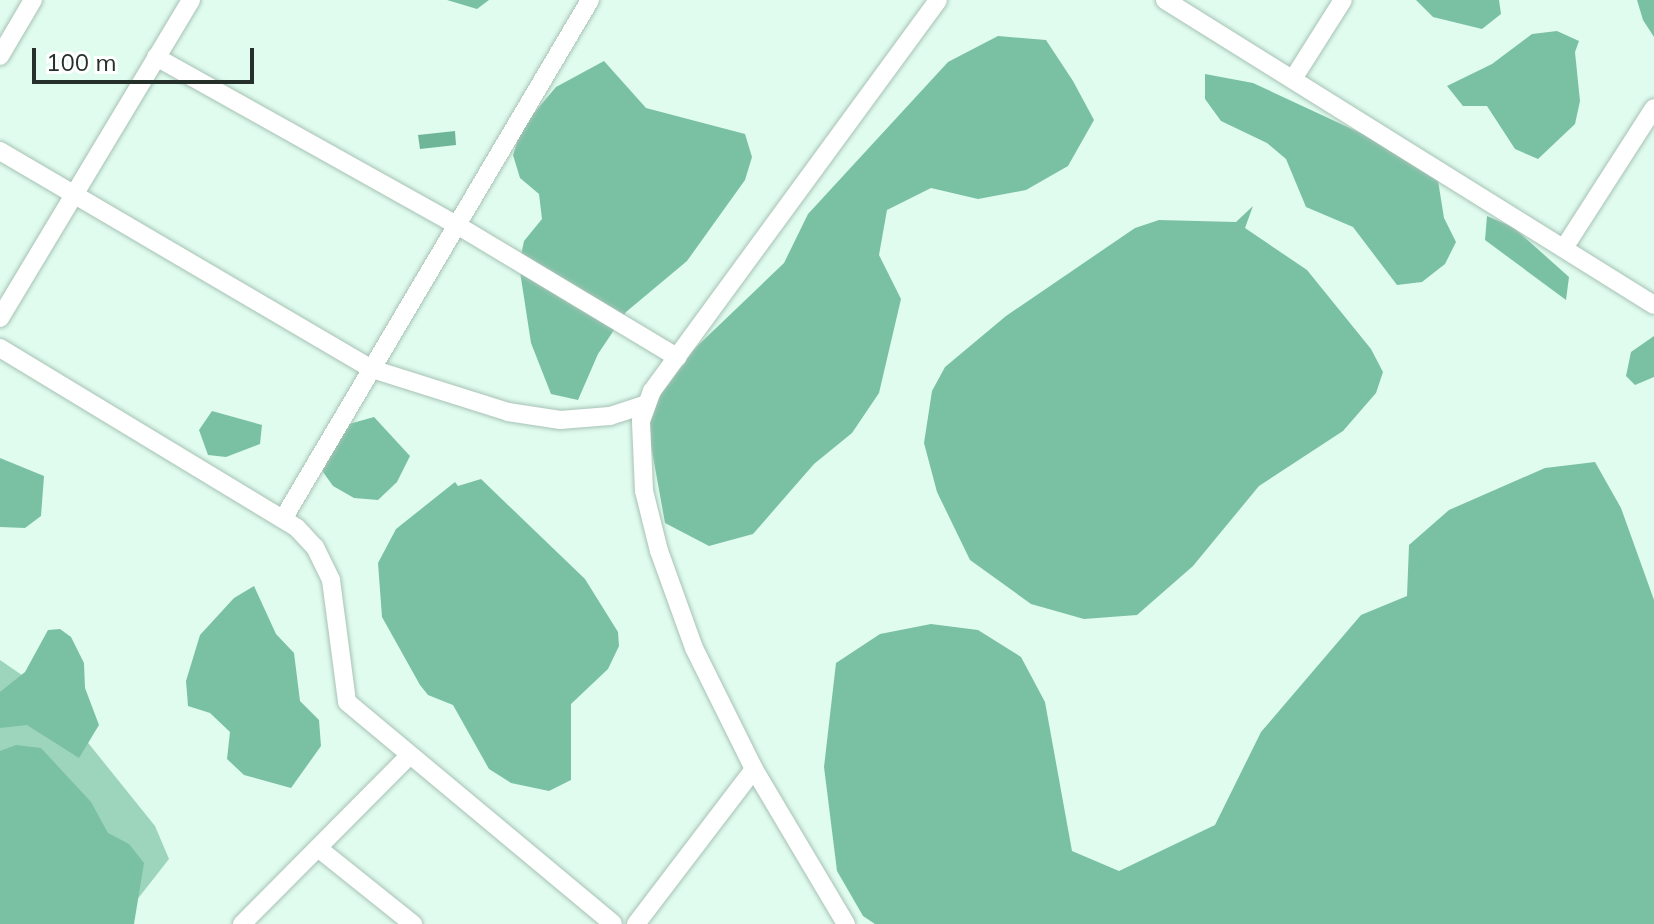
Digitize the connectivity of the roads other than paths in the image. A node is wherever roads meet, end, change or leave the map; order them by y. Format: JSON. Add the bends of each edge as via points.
{"nodes":[{"id":1,"x":33,"y":0,"type":"edge"},
{"id":2,"x":191,"y":0,"type":"edge"},
{"id":3,"x":590,"y":0,"type":"edge"},
{"id":4,"x":938,"y":0,"type":"edge"},
{"id":5,"x":1165,"y":0,"type":"edge"},
{"id":6,"x":1343,"y":0,"type":"edge"},
{"id":7,"x":0,"y":56,"type":"edge"},
{"id":8,"x":156,"y":57,"type":"junction"},
{"id":9,"x":1293,"y":79,"type":"junction"},
{"id":10,"x":1654,"y":108,"type":"edge"},
{"id":11,"x":0,"y":151,"type":"edge"},
{"id":12,"x":75,"y":194,"type":"junction"},
{"id":13,"x":457,"y":225,"type":"junction"},
{"id":14,"x":1564,"y":248,"type":"junction"},
{"id":15,"x":1654,"y":305,"type":"edge"},
{"id":16,"x":0,"y":318,"type":"edge"},
{"id":17,"x":0,"y":348,"type":"edge"},
{"id":18,"x":677,"y":357,"type":"junction"},
{"id":19,"x":372,"y":369,"type":"junction"},
{"id":20,"x":644,"y":405,"type":"junction"},
{"id":21,"x":283,"y":519,"type":"junction"},
{"id":22,"x":409,"y":756,"type":"junction"},
{"id":23,"x":754,"y":769,"type":"junction"},
{"id":24,"x":318,"y":848,"type":"junction"},
{"id":25,"x":242,"y":924,"type":"edge"},
{"id":26,"x":413,"y":924,"type":"edge"},
{"id":27,"x":613,"y":924,"type":"edge"},
{"id":28,"x":636,"y":924,"type":"edge"},
{"id":29,"x":846,"y":924,"type":"edge"}],
"edges":[{"from":1,"to":7,"type":"street"},
{"from":2,"to":8,"type":"street"},
{"from":3,"to":13,"type":"street"},
{"from":4,"to":18,"type":"street"},
{"from":5,"to":9,"type":"street"},
{"from":6,"to":9,"type":"street"},
{"from":8,"to":12,"type":"street"},
{"from":8,"to":13,"type":"street"},
{"from":9,"to":14,"type":"street"},
{"from":10,"to":14,"type":"street"},
{"from":11,"to":12,"type":"street"},
{"from":12,"to":16,"type":"street"},
{"from":12,"to":19,"type":"street"},
{"from":13,"to":18,"type":"street"},
{"from":13,"to":19,"type":"street"},
{"from":14,"to":15,"type":"street"},
{"from":17,"to":21,"type":"street"},
{"from":18,"to":20,"type":"street"},
{"from":19,"to":20,"type":"street","via":[[508,412],[560,420],[610,416]]},
{"from":19,"to":21,"type":"street"},
{"from":20,"to":23,"type":"street","via":[[643,480],[659,551],[694,648]]},
{"from":21,"to":22,"type":"street","via":[[315,547],[331,580],[347,702]]},
{"from":22,"to":24,"type":"street"},
{"from":22,"to":27,"type":"street"},
{"from":23,"to":28,"type":"street"},
{"from":23,"to":29,"type":"street"},
{"from":24,"to":25,"type":"street"},
{"from":24,"to":26,"type":"street"}]}
